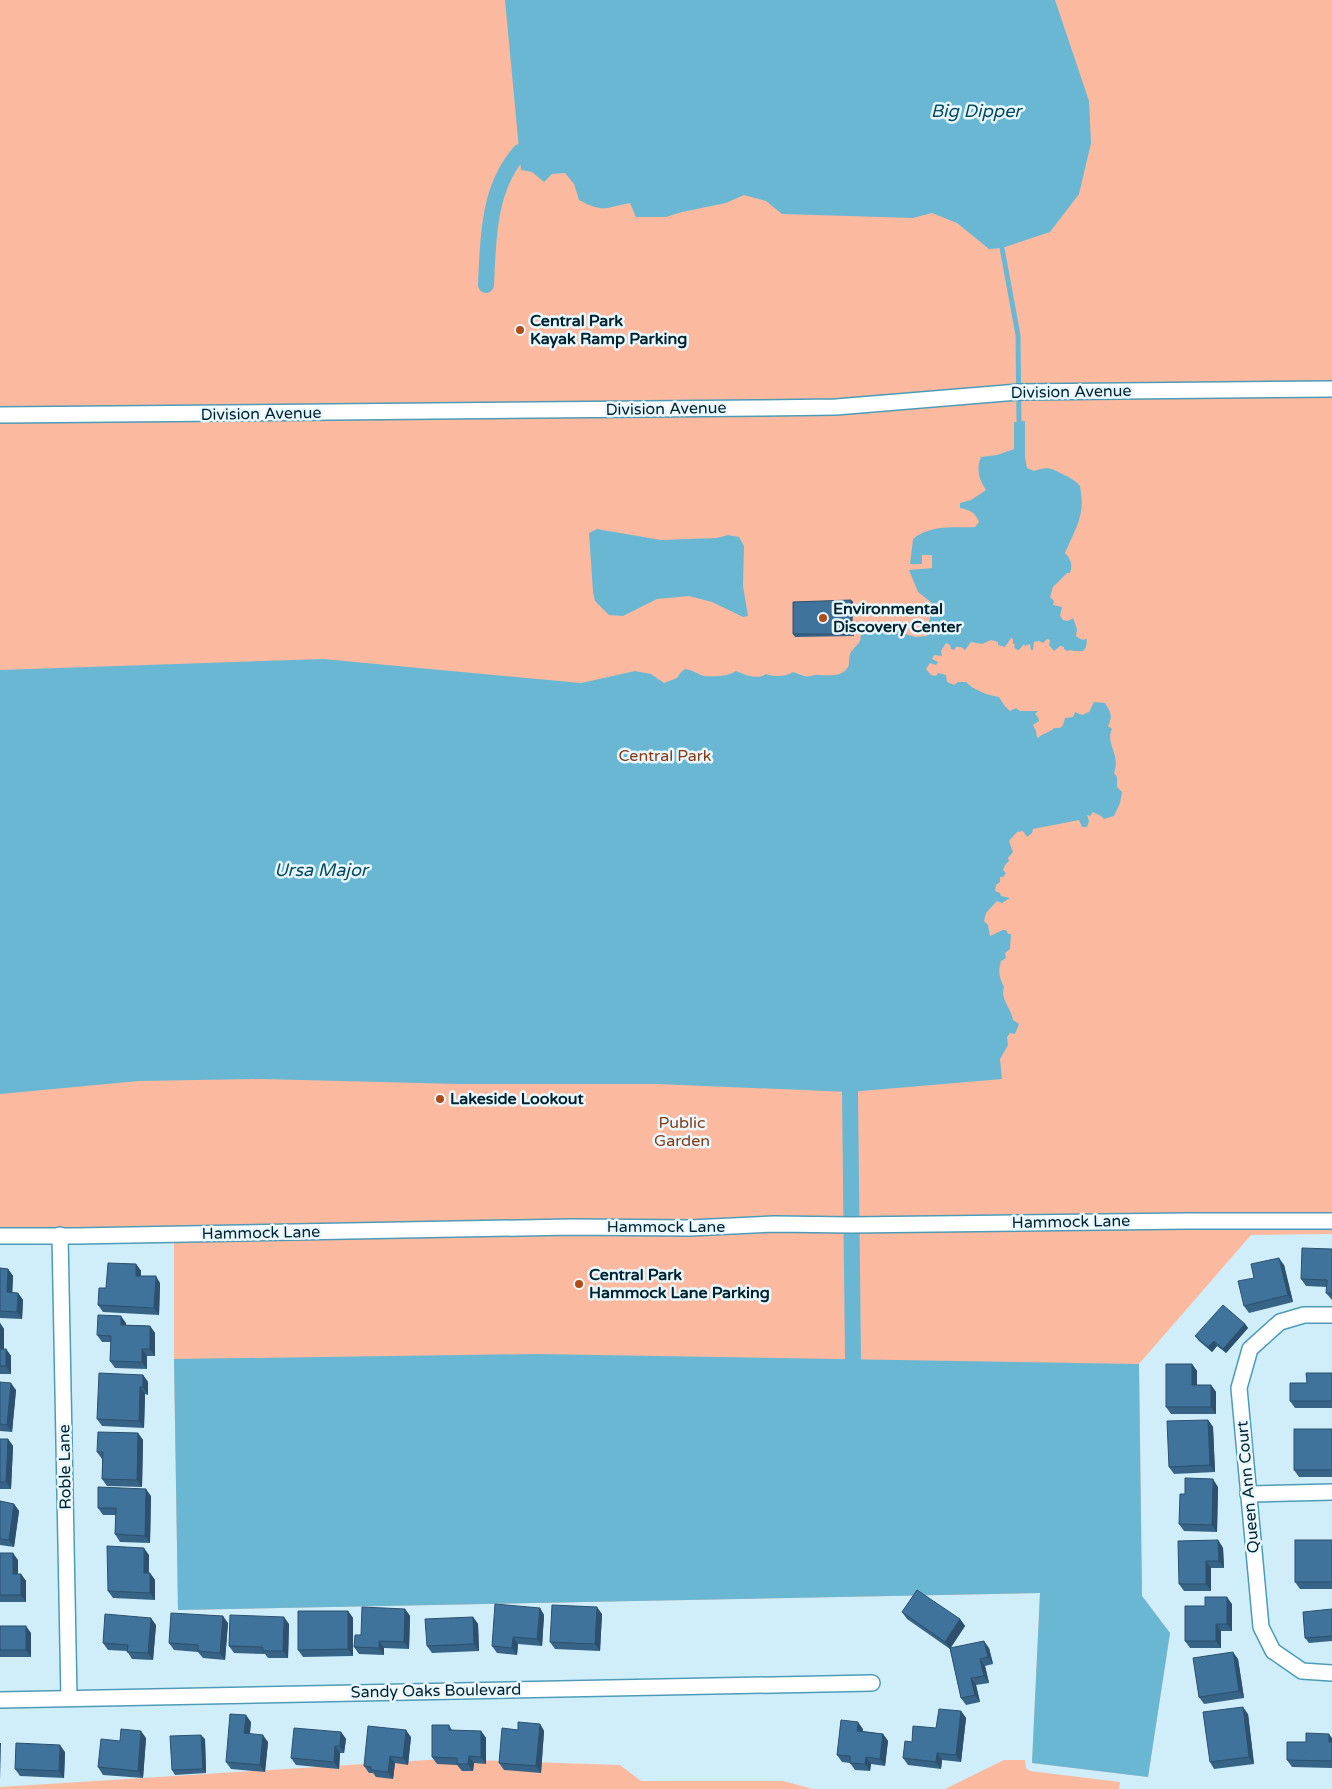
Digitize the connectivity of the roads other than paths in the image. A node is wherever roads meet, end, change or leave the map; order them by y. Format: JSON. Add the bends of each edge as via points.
{"nodes":[{"id":1,"x":1332,"y":389,"type":"edge"},
{"id":2,"x":0,"y":416,"type":"edge"},
{"id":3,"x":1332,"y":1221,"type":"edge"},
{"id":4,"x":60,"y":1235,"type":"junction"},
{"id":5,"x":0,"y":1236,"type":"edge"},
{"id":6,"x":1332,"y":1315,"type":"edge"},
{"id":7,"x":1332,"y":1492,"type":"edge"},
{"id":8,"x":1248,"y":1494,"type":"junction"},
{"id":9,"x":1332,"y":1673,"type":"edge"},
{"id":10,"x":872,"y":1683,"type":"dead end"},
{"id":11,"x":69,"y":1698,"type":"junction"},
{"id":12,"x":0,"y":1700,"type":"edge"}],
"edges":[{"from":1,"to":2,"type":"street","name":"Division Avenue","via":[[1019,392],[768,408]]},
{"from":3,"to":4,"type":"street","name":"Hammock Lane","via":[[774,1224],[690,1228]]},
{"from":4,"to":5,"type":"street","name":"Hammock Lane"},
{"from":4,"to":11,"type":"street","name":"Roble Lane"},
{"from":6,"to":8,"type":"street","name":"Queen Ann Court","via":[[1304,1315],[1280,1322],[1250,1349],[1239,1388]]},
{"from":7,"to":8,"type":"street"},
{"from":8,"to":9,"type":"street","name":"Queen Ann Court","via":[[1261,1627],[1273,1651],[1302,1671]]},
{"from":10,"to":11,"type":"street","name":"Sandy Oaks Boulevard"},
{"from":11,"to":12,"type":"street","name":"Sandy Oaks Boulevard"}]}
